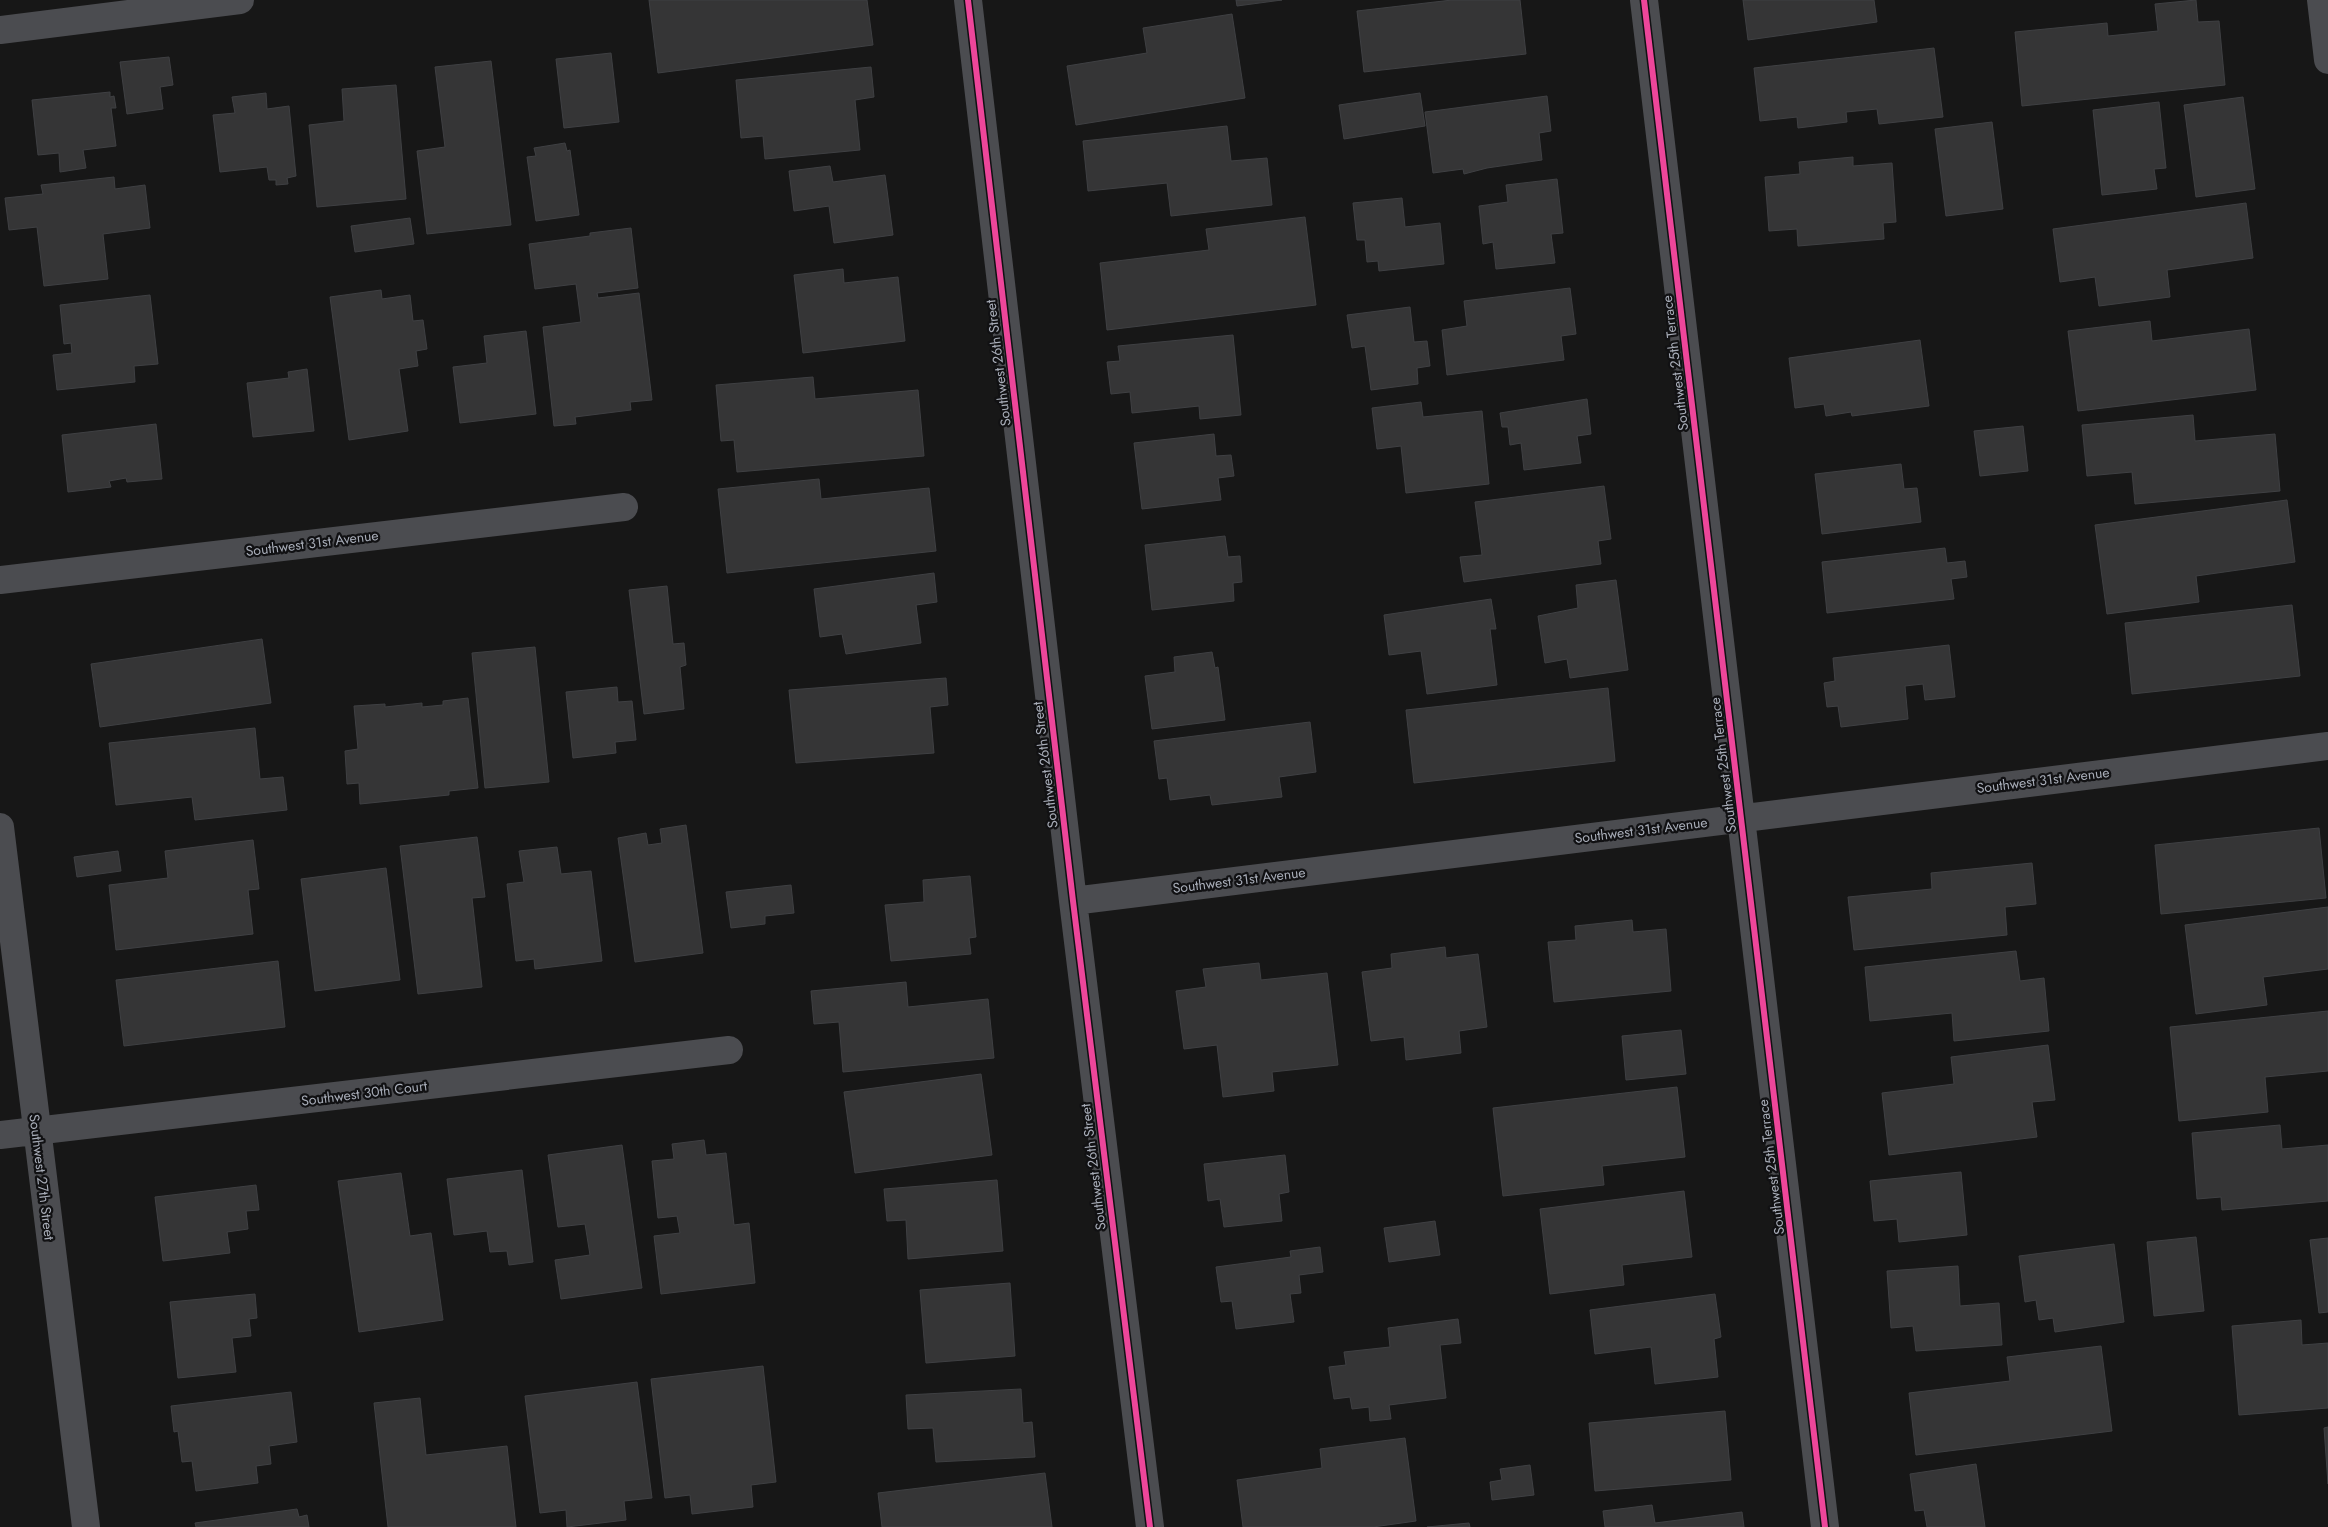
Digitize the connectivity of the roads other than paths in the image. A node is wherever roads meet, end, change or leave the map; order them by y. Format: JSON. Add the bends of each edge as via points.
{"nodes":[{"id":1,"x":240,"y":0,"type":"edge"},
{"id":2,"x":968,"y":0,"type":"edge"},
{"id":3,"x":1644,"y":0,"type":"edge"},
{"id":4,"x":2321,"y":0,"type":"edge"},
{"id":5,"x":0,"y":30,"type":"edge"},
{"id":6,"x":2328,"y":60,"type":"edge"},
{"id":7,"x":624,"y":507,"type":"dead end"},
{"id":8,"x":0,"y":580,"type":"edge"},
{"id":9,"x":2328,"y":746,"type":"edge"},
{"id":10,"x":1742,"y":818,"type":"junction"},
{"id":11,"x":0,"y":827,"type":"edge"},
{"id":12,"x":1074,"y":901,"type":"junction"},
{"id":13,"x":729,"y":1050,"type":"dead end"},
{"id":14,"x":36,"y":1131,"type":"junction"},
{"id":15,"x":0,"y":1135,"type":"edge"},
{"id":16,"x":86,"y":1527,"type":"edge"},
{"id":17,"x":1150,"y":1527,"type":"edge"},
{"id":18,"x":1826,"y":1527,"type":"edge"}],
"edges":[{"from":1,"to":5,"type":"street"},
{"from":2,"to":12,"type":"street","name":"Southwest 26th Street"},
{"from":3,"to":10,"type":"street","name":"Southwest 25th Terrace"},
{"from":4,"to":6,"type":"street"},
{"from":7,"to":8,"type":"street","name":"Southwest 31st Avenue"},
{"from":9,"to":10,"type":"street","name":"Southwest 31st Avenue"},
{"from":10,"to":12,"type":"street","name":"Southwest 31st Avenue"},
{"from":10,"to":18,"type":"street","name":"Southwest 25th Terrace"},
{"from":11,"to":14,"type":"street","name":"Southwest 27th Street"},
{"from":12,"to":17,"type":"street","name":"Southwest 26th Street"},
{"from":13,"to":14,"type":"street","name":"Southwest 30th Court"},
{"from":14,"to":15,"type":"street","name":"Southwest 30th Court"},
{"from":14,"to":16,"type":"street","name":"Southwest 27th Street"}]}
